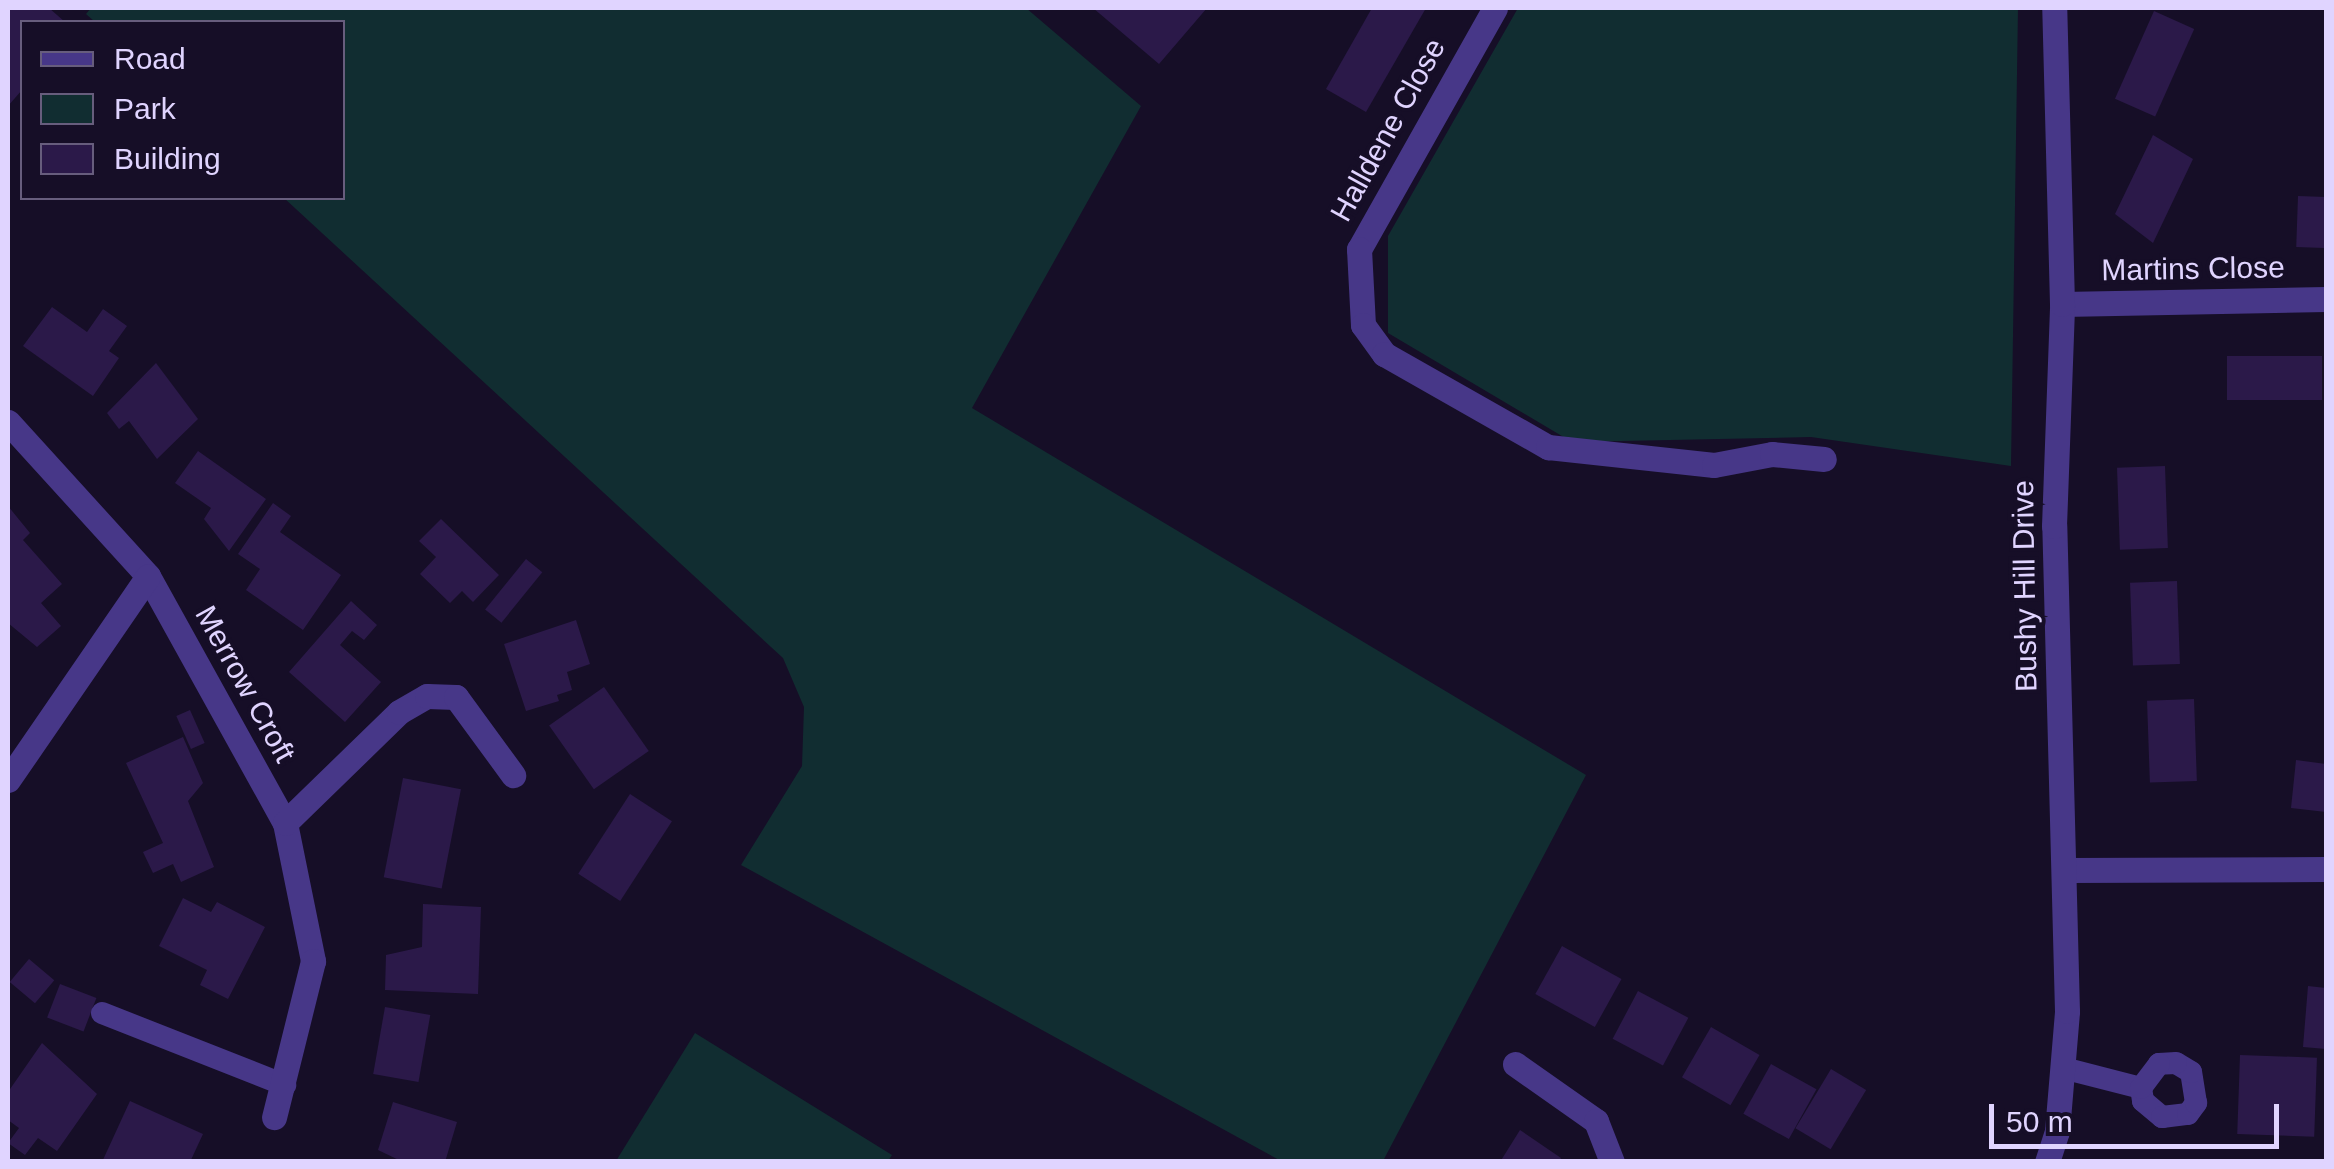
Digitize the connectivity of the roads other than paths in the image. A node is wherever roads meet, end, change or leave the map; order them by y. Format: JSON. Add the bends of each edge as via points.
{"nodes":[{"id":1,"x":1495,"y":8,"type":"edge"},
{"id":2,"x":2054,"y":8,"type":"edge"},
{"id":3,"x":2326,"y":299,"type":"edge"},
{"id":4,"x":2062,"y":304,"type":"junction"},
{"id":5,"x":8,"y":422,"type":"edge"},
{"id":6,"x":1824,"y":459,"type":"dead end"},
{"id":7,"x":148,"y":576,"type":"junction"},
{"id":8,"x":513,"y":774,"type":"dead end"},
{"id":9,"x":8,"y":780,"type":"edge"},
{"id":10,"x":286,"y":823,"type":"junction"},
{"id":11,"x":2326,"y":869,"type":"edge"},
{"id":12,"x":2067,"y":870,"type":"junction"},
{"id":13,"x":102,"y":1013,"type":"dead end"},
{"id":14,"x":1515,"y":1064,"type":"dead end"},
{"id":15,"x":2063,"y":1068,"type":"junction"},
{"id":16,"x":285,"y":1085,"type":"junction"},
{"id":17,"x":2141,"y":1088,"type":"dead end"},
{"id":18,"x":274,"y":1117,"type":"dead end"},
{"id":19,"x":1612,"y":1162,"type":"edge"},
{"id":20,"x":2047,"y":1162,"type":"edge"}],
"edges":[{"from":1,"to":6,"type":"street","name":"Halldene Close","via":[[1359,248],[1363,325],[1384,354],[1548,447],[1714,465],[1772,454]]},
{"from":2,"to":4,"type":"street","name":"Bushy Hill Drive"},
{"from":3,"to":4,"type":"street","name":"Martins Close"},
{"from":4,"to":12,"type":"street","name":"Bushy Hill Drive","via":[[2054,526]]},
{"from":5,"to":7,"type":"street","name":"Merrow Croft"},
{"from":7,"to":9,"type":"street"},
{"from":7,"to":10,"type":"street","name":"Merrow Croft"},
{"from":8,"to":10,"type":"street","name":"Merrow Croft","via":[[456,698],[427,696],[399,712]]},
{"from":10,"to":16,"type":"street","name":"Merrow Croft","via":[[314,961]]},
{"from":11,"to":12,"type":"street"},
{"from":12,"to":15,"type":"street","name":"Bushy Hill Drive"},
{"from":13,"to":16,"type":"lane"},
{"from":14,"to":19,"type":"street","via":[[1596,1121]]},
{"from":15,"to":17,"type":"lane"},
{"from":15,"to":20,"type":"street","name":"Bushy Hill Drive"},
{"from":16,"to":18,"type":"street","name":"Merrow Croft"}]}
